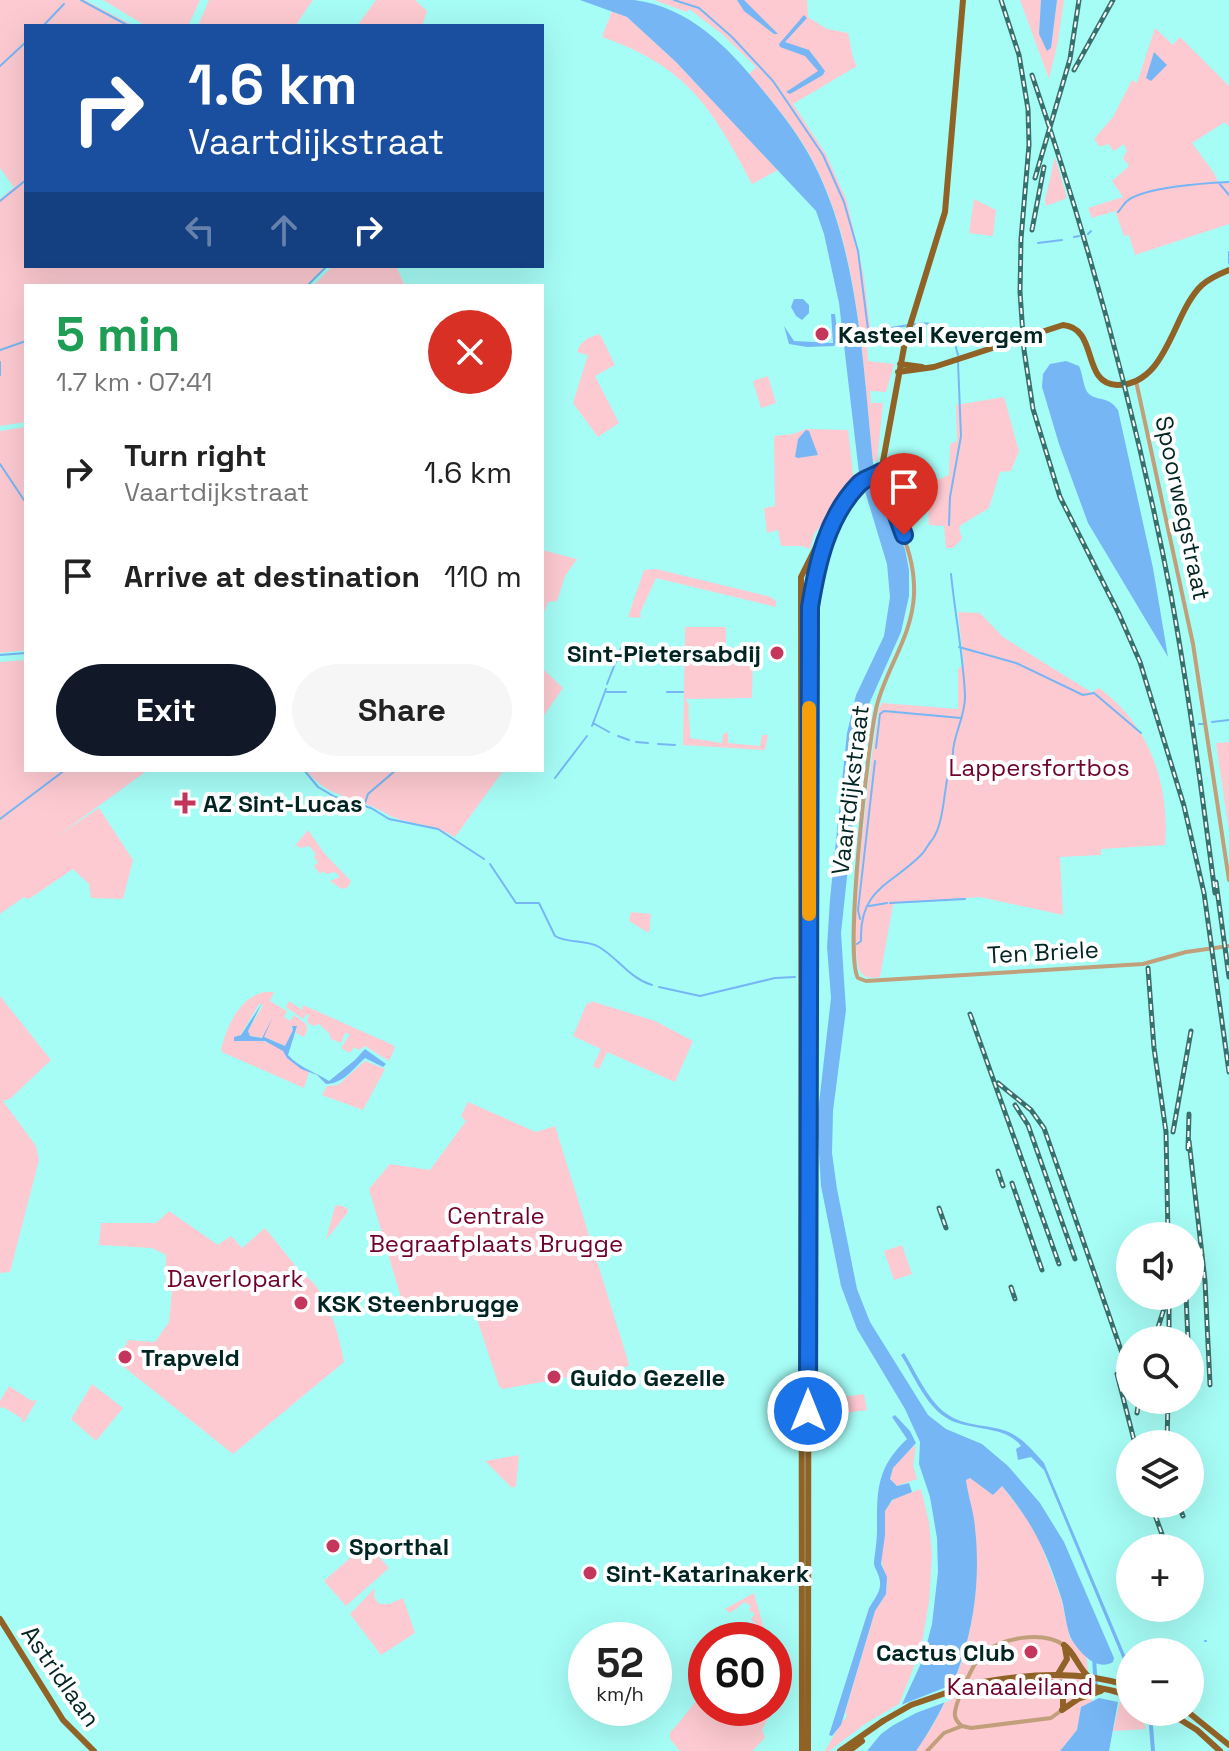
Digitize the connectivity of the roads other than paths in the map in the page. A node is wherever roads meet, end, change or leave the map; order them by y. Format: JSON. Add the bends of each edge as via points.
{"nodes":[{"id":1,"x":963,"y":0,"type":"edge"},
{"id":2,"x":1229,"y":270,"type":"edge"},
{"id":3,"x":899,"y":368,"type":"junction"},
{"id":4,"x":1136,"y":381,"type":"junction"},
{"id":5,"x":881,"y":472,"type":"junction"},
{"id":6,"x":832,"y":524,"type":"junction"},
{"id":7,"x":809,"y":572,"type":"junction"},
{"id":8,"x":806,"y":582,"type":"junction"},
{"id":9,"x":810,"y":607,"type":"junction"},
{"id":10,"x":1229,"y":880,"type":"edge"},
{"id":11,"x":1229,"y":946,"type":"edge"},
{"id":12,"x":858,"y":978,"type":"joint"},
{"id":13,"x":805,"y":1106,"type":"junction"},
{"id":14,"x":805,"y":1259,"type":"junction"},
{"id":15,"x":801,"y":1532,"type":"junction"},
{"id":16,"x":808,"y":1536,"type":"junction"},
{"id":17,"x":806,"y":1579,"type":"junction"},
{"id":18,"x":0,"y":1619,"type":"edge"},
{"id":19,"x":1064,"y":1645,"type":"junction"},
{"id":20,"x":1058,"y":1675,"type":"junction"},
{"id":21,"x":1089,"y":1677,"type":"junction"},
{"id":22,"x":1116,"y":1682,"type":"edge"},
{"id":23,"x":1052,"y":1683,"type":"junction"},
{"id":24,"x":971,"y":1686,"type":"junction"},
{"id":25,"x":1091,"y":1690,"type":"junction"},
{"id":26,"x":1116,"y":1693,"type":"edge"},
{"id":27,"x":1062,"y":1710,"type":"junction"},
{"id":28,"x":884,"y":1723,"type":"junction"},
{"id":29,"x":1204,"y":1725,"type":"edge"},
{"id":30,"x":962,"y":1726,"type":"junction"},
{"id":31,"x":1191,"y":1726,"type":"edge"},
{"id":32,"x":1229,"y":1746,"type":"edge"},
{"id":33,"x":94,"y":1751,"type":"edge"},
{"id":34,"x":805,"y":1751,"type":"edge"},
{"id":35,"x":840,"y":1751,"type":"edge"},
{"id":36,"x":849,"y":1751,"type":"edge"},
{"id":37,"x":927,"y":1751,"type":"edge"},
{"id":38,"x":1222,"y":1751,"type":"edge"}],
"edges":[{"from":1,"to":3,"type":"main road","via":[[945,212]]},
{"from":2,"to":4,"type":"main road","via":[[1195,292],[1157,363]]},
{"from":3,"to":4,"type":"main road","via":[[934,367],[1070,325],[1085,340],[1101,379],[1115,385]]},
{"from":3,"to":5,"type":"main road"},
{"from":4,"to":10,"type":"street","name":"Spoorwegstraat","via":[[1198,670]]},
{"from":5,"to":6,"type":"main road","via":[[854,490]]},
{"from":5,"to":12,"type":"street","name":"Vaartdijkstraat","via":[[909,549],[914,597],[872,728],[853,917]]},
{"from":6,"to":7,"type":"main road"},
{"from":6,"to":9,"type":"main road"},
{"from":7,"to":8,"type":"main road"},
{"from":7,"to":8,"type":"main road","via":[[801,575]]},
{"from":8,"to":9,"type":"main road"},
{"from":8,"to":13,"type":"main road"},
{"from":9,"to":13,"type":"main road"},
{"from":11,"to":12,"type":"street","name":"Ten Briele","via":[[1143,964]]},
{"from":13,"to":14,"type":"main road"},
{"from":13,"to":14,"type":"main road"},
{"from":14,"to":15,"type":"main road"},
{"from":14,"to":16,"type":"main road"},
{"from":15,"to":16,"type":"main road"},
{"from":15,"to":17,"type":"main road"},
{"from":16,"to":17,"type":"main road"},
{"from":17,"to":34,"type":"main road"},
{"from":17,"to":34,"type":"main road"},
{"from":18,"to":33,"type":"main road","name":"Astridlaan","via":[[63,1720]]},
{"from":19,"to":20,"type":"main road","via":[[1067,1659]]},
{"from":19,"to":21,"type":"main road"},
{"from":19,"to":30,"type":"street","via":[[1051,1639],[1014,1639],[981,1655],[955,1711]]},
{"from":20,"to":21,"type":"main road"},
{"from":20,"to":24,"type":"main road"},
{"from":21,"to":22,"type":"main road"},
{"from":23,"to":24,"type":"main road"},
{"from":23,"to":25,"type":"main road"},
{"from":23,"to":27,"type":"main road","via":[[1063,1694]]},
{"from":24,"to":28,"type":"main road","bridge":true},
{"from":25,"to":26,"type":"main road"},
{"from":25,"to":27,"type":"main road"},
{"from":27,"to":30,"type":"street","via":[[1051,1718]]},
{"from":28,"to":35,"type":"main road"},
{"from":28,"to":36,"type":"main road"},
{"from":29,"to":32,"type":"main road"},
{"from":30,"to":37,"type":"street","via":[[944,1733]]},
{"from":31,"to":38,"type":"main road"},
{"from":32,"to":38,"type":"main road"}]}
